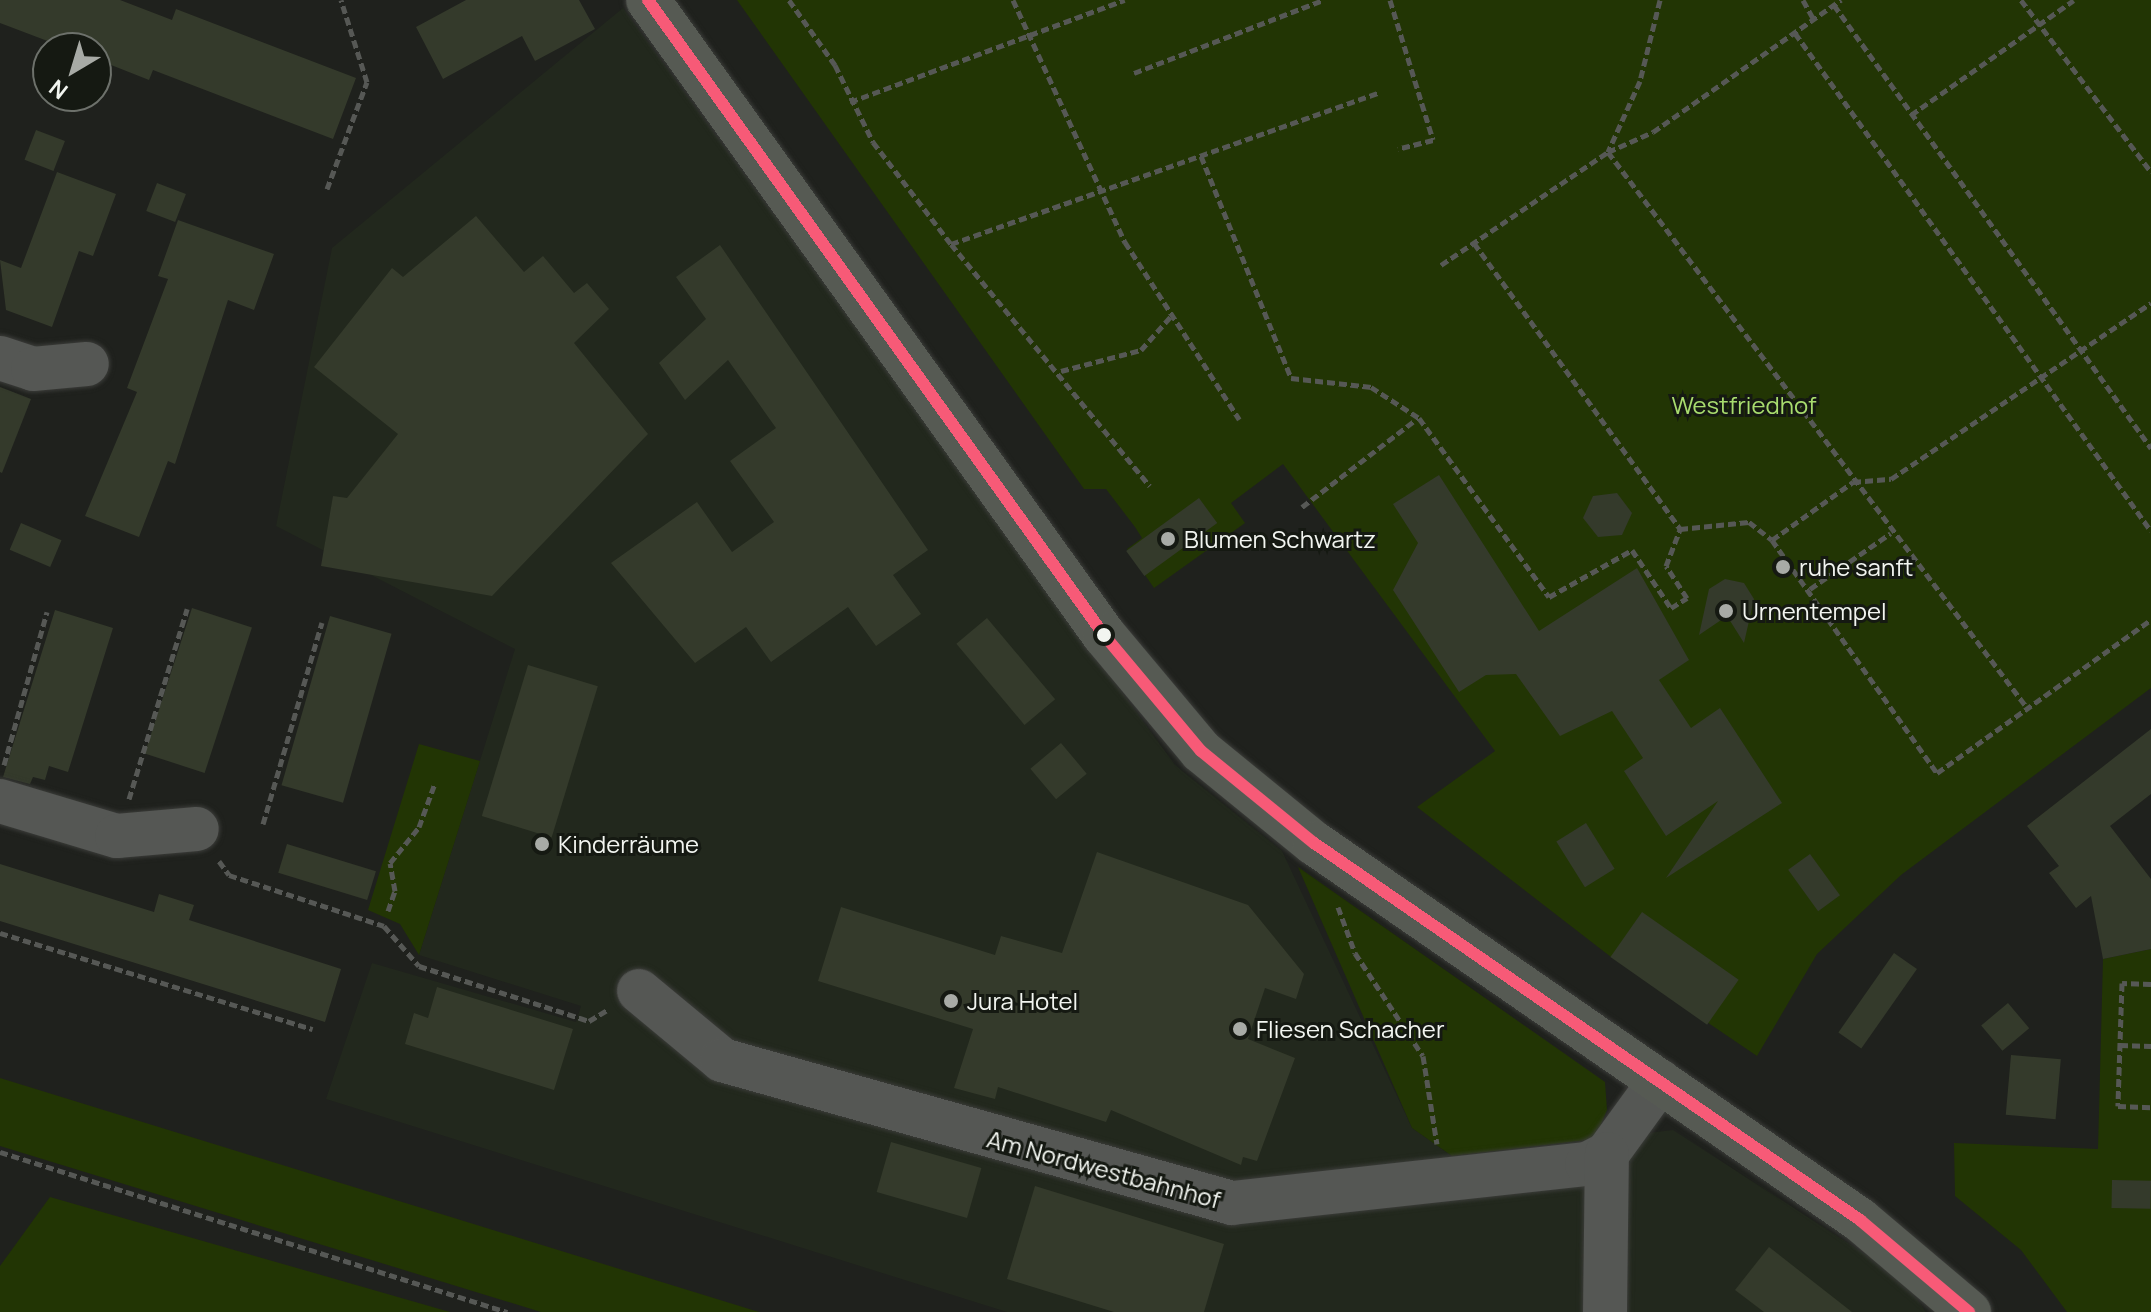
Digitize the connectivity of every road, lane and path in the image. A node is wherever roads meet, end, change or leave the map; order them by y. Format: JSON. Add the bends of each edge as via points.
{"nodes":[{"id":1,"x":341,"y":0,"type":"edge"},
{"id":2,"x":648,"y":0,"type":"edge"},
{"id":3,"x":789,"y":0,"type":"edge"},
{"id":4,"x":1013,"y":0,"type":"edge"},
{"id":5,"x":1125,"y":0,"type":"edge"},
{"id":6,"x":1323,"y":0,"type":"edge"},
{"id":7,"x":1390,"y":0,"type":"edge"},
{"id":8,"x":1660,"y":0,"type":"edge"},
{"id":9,"x":1803,"y":0,"type":"edge"},
{"id":10,"x":1841,"y":0,"type":"edge"},
{"id":11,"x":2021,"y":0,"type":"edge"},
{"id":12,"x":2074,"y":0,"type":"edge"},
{"id":13,"x":1834,"y":5,"type":"junction"},
{"id":14,"x":1814,"y":20,"type":"junction"},
{"id":15,"x":2039,"y":24,"type":"junction"},
{"id":16,"x":1795,"y":33,"type":"junction"},
{"id":17,"x":1027,"y":38,"type":"junction"},
{"id":18,"x":1134,"y":73,"type":"dead end"},
{"id":19,"x":1378,"y":93,"type":"dead end"},
{"id":20,"x":850,"y":102,"type":"junction"},
{"id":21,"x":1911,"y":115,"type":"junction"},
{"id":22,"x":1398,"y":149,"type":"dead end"},
{"id":23,"x":1608,"y":152,"type":"junction"},
{"id":24,"x":1201,"y":156,"type":"junction"},
{"id":25,"x":2151,"y":172,"type":"edge"},
{"id":26,"x":327,"y":189,"type":"dead end"},
{"id":27,"x":1101,"y":192,"type":"junction"},
{"id":28,"x":1474,"y":243,"type":"junction"},
{"id":29,"x":951,"y":244,"type":"junction"},
{"id":30,"x":1441,"y":265,"type":"dead end"},
{"id":31,"x":2151,"y":303,"type":"edge"},
{"id":32,"x":1172,"y":315,"type":"junction"},
{"id":33,"x":2083,"y":354,"type":"junction"},
{"id":34,"x":0,"y":358,"type":"edge"},
{"id":35,"x":87,"y":364,"type":"dead end"},
{"id":36,"x":1060,"y":372,"type":"junction"},
{"id":37,"x":2038,"y":382,"type":"junction"},
{"id":38,"x":1419,"y":418,"type":"junction"},
{"id":39,"x":1239,"y":419,"type":"dead end"},
{"id":40,"x":2151,"y":448,"type":"edge"},
{"id":41,"x":1853,"y":482,"type":"junction"},
{"id":42,"x":1150,"y":486,"type":"dead end"},
{"id":43,"x":1302,"y":507,"type":"dead end"},
{"id":44,"x":1680,"y":529,"type":"junction"},
{"id":45,"x":2151,"y":531,"type":"edge"},
{"id":46,"x":1891,"y":533,"type":"junction"},
{"id":47,"x":1772,"y":540,"type":"junction"},
{"id":48,"x":1810,"y":589,"type":"junction"},
{"id":49,"x":187,"y":609,"type":"dead end"},
{"id":50,"x":47,"y":612,"type":"dead end"},
{"id":51,"x":2151,"y":620,"type":"edge"},
{"id":52,"x":322,"y":622,"type":"dead end"},
{"id":53,"x":2028,"y":709,"type":"junction"},
{"id":54,"x":0,"y":777,"type":"edge"},
{"id":55,"x":435,"y":783,"type":"dead end"},
{"id":56,"x":0,"y":801,"type":"edge"},
{"id":57,"x":263,"y":824,"type":"dead end"},
{"id":58,"x":197,"y":829,"type":"joint"},
{"id":59,"x":117,"y":836,"type":"junction"},
{"id":60,"x":1335,"y":898,"type":"dead end"},
{"id":61,"x":388,"y":911,"type":"dead end"},
{"id":62,"x":0,"y":933,"type":"edge"},
{"id":63,"x":2151,"y":984,"type":"edge"},
{"id":64,"x":639,"y":991,"type":"joint"},
{"id":65,"x":313,"y":1029,"type":"dead end"},
{"id":66,"x":2120,"y":1045,"type":"junction"},
{"id":67,"x":2151,"y":1046,"type":"edge"},
{"id":68,"x":1660,"y":1081,"type":"junction"},
{"id":69,"x":2151,"y":1107,"type":"edge"},
{"id":70,"x":0,"y":1152,"type":"edge"},
{"id":71,"x":1607,"y":1154,"type":"junction"},
{"id":72,"x":1442,"y":1177,"type":"junction"},
{"id":73,"x":507,"y":1312,"type":"edge"},
{"id":74,"x":1605,"y":1312,"type":"edge"},
{"id":75,"x":1969,"y":1312,"type":"edge"}],
"edges":[{"from":1,"to":26,"type":"path","via":[[367,82]]},
{"from":2,"to":68,"type":"main road","via":[[1111,645],[1201,751],[1314,843]]},
{"from":3,"to":20,"type":"path","via":[[835,65]]},
{"from":4,"to":17,"type":"path"},
{"from":5,"to":17,"type":"path"},
{"from":6,"to":18,"type":"path"},
{"from":7,"to":22,"type":"path","via":[[1433,140]]},
{"from":8,"to":23,"type":"path","via":[[1640,81]]},
{"from":9,"to":14,"type":"path"},
{"from":10,"to":13,"type":"path"},
{"from":11,"to":15,"type":"path"},
{"from":12,"to":15,"type":"path"},
{"from":13,"to":14,"type":"path"},
{"from":13,"to":21,"type":"path"},
{"from":14,"to":16,"type":"path"},
{"from":15,"to":21,"type":"path"},
{"from":15,"to":25,"type":"path"},
{"from":16,"to":23,"type":"path","via":[[1653,132]]},
{"from":16,"to":37,"type":"path"},
{"from":17,"to":20,"type":"path"},
{"from":17,"to":27,"type":"path"},
{"from":19,"to":24,"type":"path"},
{"from":20,"to":29,"type":"path"},
{"from":21,"to":33,"type":"path"},
{"from":23,"to":28,"type":"path"},
{"from":23,"to":41,"type":"path"},
{"from":24,"to":27,"type":"path"},
{"from":24,"to":38,"type":"path","via":[[1291,378],[1371,387]]},
{"from":27,"to":29,"type":"path"},
{"from":27,"to":32,"type":"path"},
{"from":28,"to":30,"type":"path"},
{"from":28,"to":44,"type":"path"},
{"from":29,"to":36,"type":"path"},
{"from":31,"to":33,"type":"path"},
{"from":32,"to":36,"type":"path","via":[[1141,350]]},
{"from":32,"to":39,"type":"path"},
{"from":33,"to":37,"type":"path"},
{"from":33,"to":40,"type":"path"},
{"from":34,"to":35,"type":"street","via":[[33,369]]},
{"from":36,"to":42,"type":"path"},
{"from":37,"to":41,"type":"path","via":[[1891,479]]},
{"from":37,"to":45,"type":"path"},
{"from":38,"to":43,"type":"path"},
{"from":38,"to":44,"type":"path","via":[[1549,597],[1632,550],[1671,608],[1687,598],[1666,566]]},
{"from":41,"to":46,"type":"path"},
{"from":41,"to":47,"type":"path"},
{"from":44,"to":47,"type":"path","via":[[1749,522]]},
{"from":46,"to":48,"type":"path"},
{"from":46,"to":53,"type":"path"},
{"from":47,"to":48,"type":"path"},
{"from":48,"to":53,"type":"path","via":[[1937,773]]},
{"from":49,"to":59,"type":"path"},
{"from":50,"to":54,"type":"path"},
{"from":51,"to":53,"type":"path"},
{"from":52,"to":57,"type":"path"},
{"from":55,"to":61,"type":"path","via":[[419,827],[390,863],[395,891]]},
{"from":56,"to":59,"type":"street"},
{"from":58,"to":59,"type":"street"},
{"from":58,"to":64,"type":"path","via":[[229,875],[384,926],[419,966],[589,1021]]},
{"from":60,"to":72,"type":"path","via":[[1355,953],[1423,1056]]},
{"from":62,"to":65,"type":"path"},
{"from":63,"to":66,"type":"path","via":[[2122,983]]},
{"from":64,"to":72,"type":"street","name":"Am Nordwestbahnhof","via":[[722,1060],[1195,1198],[1232,1203]]},
{"from":66,"to":67,"type":"path"},
{"from":66,"to":69,"type":"path","via":[[2118,1106]]},
{"from":68,"to":71,"type":"street"},
{"from":68,"to":75,"type":"main road","via":[[1906,1253]]},
{"from":70,"to":73,"type":"path"},
{"from":71,"to":72,"type":"street","name":"Am Nordwestbahnhof","via":[[1587,1164]]},
{"from":71,"to":74,"type":"street"}]}
